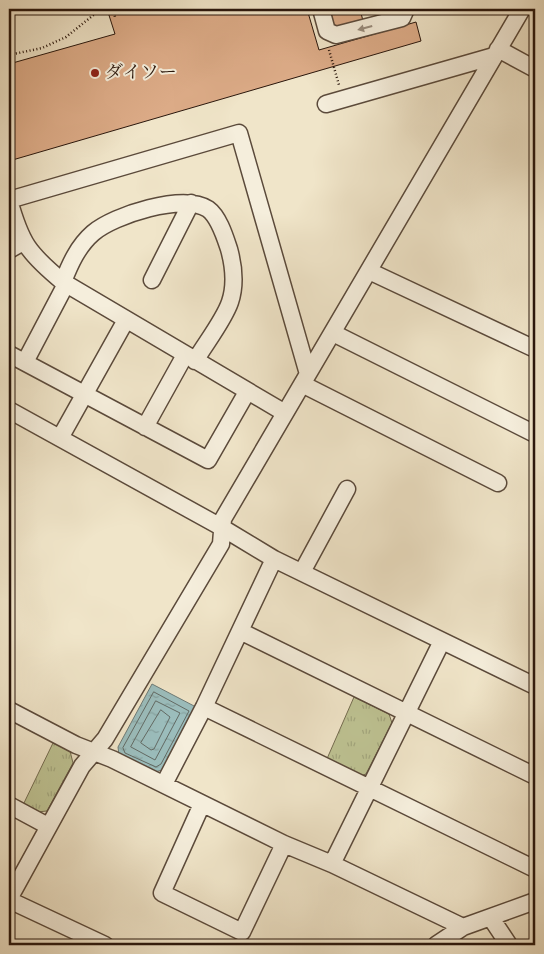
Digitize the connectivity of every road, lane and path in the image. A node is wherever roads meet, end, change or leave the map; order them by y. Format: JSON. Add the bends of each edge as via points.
{"nodes":[{"id":1,"x":101,"y":9,"type":"edge"},
{"id":2,"x":113,"y":9,"type":"edge"},
{"id":3,"x":321,"y":9,"type":"edge"},
{"id":4,"x":406,"y":9,"type":"edge"},
{"id":5,"x":522,"y":9,"type":"edge"},
{"id":6,"x":115,"y":17,"type":"dead end"},
{"id":7,"x":496,"y":52,"type":"junction"},
{"id":8,"x":9,"y":55,"type":"edge"},
{"id":9,"x":535,"y":69,"type":"edge"},
{"id":10,"x":326,"y":104,"type":"dead end"},
{"id":11,"x":191,"y":203,"type":"junction"},
{"id":12,"x":16,"y":246,"type":"edge"},
{"id":13,"x":370,"y":271,"type":"junction"},
{"id":14,"x":152,"y":280,"type":"dead end"},
{"id":15,"x":64,"y":283,"type":"junction"},
{"id":16,"x":126,"y":320,"type":"junction"},
{"id":17,"x":333,"y":333,"type":"junction"},
{"id":18,"x":535,"y":349,"type":"edge"},
{"id":19,"x":9,"y":354,"type":"edge"},
{"id":20,"x":190,"y":358,"type":"junction"},
{"id":21,"x":25,"y":362,"type":"junction"},
{"id":22,"x":305,"y":379,"type":"junction"},
{"id":23,"x":247,"y":392,"type":"junction"},
{"id":24,"x":84,"y":394,"type":"junction"},
{"id":25,"x":9,"y":410,"type":"edge"},
{"id":26,"x":285,"y":413,"type":"junction"},
{"id":27,"x":145,"y":427,"type":"junction"},
{"id":28,"x":535,"y":434,"type":"edge"},
{"id":29,"x":60,"y":438,"type":"junction"},
{"id":30,"x":498,"y":483,"type":"dead end"},
{"id":31,"x":347,"y":489,"type":"dead end"},
{"id":32,"x":221,"y":527,"type":"junction"},
{"id":33,"x":274,"y":559,"type":"junction"},
{"id":34,"x":302,"y":572,"type":"junction"},
{"id":35,"x":240,"y":631,"type":"junction"},
{"id":36,"x":442,"y":641,"type":"junction"},
{"id":37,"x":535,"y":686,"type":"edge"},
{"id":38,"x":204,"y":707,"type":"junction"},
{"id":39,"x":9,"y":710,"type":"edge"},
{"id":40,"x":406,"y":713,"type":"junction"},
{"id":41,"x":94,"y":752,"type":"junction"},
{"id":42,"x":535,"y":776,"type":"edge"},
{"id":43,"x":164,"y":784,"type":"junction"},
{"id":44,"x":369,"y":788,"type":"junction"},
{"id":45,"x":202,"y":804,"type":"junction"},
{"id":46,"x":9,"y":806,"type":"edge"},
{"id":47,"x":48,"y":826,"type":"junction"},
{"id":48,"x":284,"y":844,"type":"junction"},
{"id":49,"x":332,"y":864,"type":"junction"},
{"id":50,"x":535,"y":870,"type":"edge"},
{"id":51,"x":9,"y":899,"type":"edge"},
{"id":52,"x":535,"y":901,"type":"edge"},
{"id":53,"x":491,"y":918,"type":"junction"},
{"id":54,"x":463,"y":927,"type":"junction"},
{"id":55,"x":105,"y":945,"type":"edge"},
{"id":56,"x":436,"y":945,"type":"edge"},
{"id":57,"x":509,"y":945,"type":"edge"}],
"edges":[{"from":1,"to":8,"type":"path","via":[[61,40],[29,52]]},
{"from":2,"to":6,"type":"path"},
{"from":4,"to":3,"type":"street","one_way":true,"via":[[402,18],[336,36],[327,31]]},
{"from":5,"to":7,"type":"street"},
{"from":7,"to":9,"type":"street"},
{"from":7,"to":10,"type":"street"},
{"from":7,"to":13,"type":"street"},
{"from":11,"to":14,"type":"street"},
{"from":11,"to":15,"type":"street","via":[[170,204],[113,220],[103,226],[78,251]]},
{"from":11,"to":20,"type":"street","via":[[208,209],[218,222],[231,257],[235,281],[230,303]]},
{"from":12,"to":15,"type":"street"},
{"from":12,"to":22,"type":"street","via":[[9,200],[239,133]]},
{"from":13,"to":17,"type":"street"},
{"from":13,"to":18,"type":"street"},
{"from":15,"to":16,"type":"street"},
{"from":15,"to":21,"type":"street"},
{"from":16,"to":20,"type":"street"},
{"from":16,"to":24,"type":"street"},
{"from":17,"to":22,"type":"street"},
{"from":17,"to":28,"type":"street"},
{"from":19,"to":21,"type":"street"},
{"from":20,"to":23,"type":"street"},
{"from":20,"to":27,"type":"street"},
{"from":21,"to":24,"type":"street"},
{"from":22,"to":26,"type":"street"},
{"from":22,"to":30,"type":"street"},
{"from":23,"to":26,"type":"street"},
{"from":23,"to":27,"type":"street","via":[[208,460]]},
{"from":24,"to":27,"type":"street"},
{"from":24,"to":29,"type":"street"},
{"from":25,"to":29,"type":"street"},
{"from":26,"to":32,"type":"street"},
{"from":29,"to":32,"type":"street"},
{"from":31,"to":34,"type":"street"},
{"from":32,"to":33,"type":"street"},
{"from":32,"to":41,"type":"street","via":[[221,544],[105,739]]},
{"from":33,"to":34,"type":"street"},
{"from":33,"to":35,"type":"street"},
{"from":34,"to":36,"type":"street"},
{"from":35,"to":38,"type":"street"},
{"from":35,"to":40,"type":"street"},
{"from":36,"to":37,"type":"street"},
{"from":36,"to":40,"type":"street"},
{"from":38,"to":43,"type":"street"},
{"from":38,"to":44,"type":"street"},
{"from":39,"to":41,"type":"street"},
{"from":40,"to":42,"type":"street"},
{"from":40,"to":44,"type":"street"},
{"from":41,"to":43,"type":"street"},
{"from":41,"to":47,"type":"street","via":[[82,766]]},
{"from":43,"to":45,"type":"street"},
{"from":44,"to":49,"type":"street"},
{"from":44,"to":50,"type":"street"},
{"from":45,"to":48,"type":"street"},
{"from":45,"to":48,"type":"street","via":[[162,893],[242,932]]},
{"from":46,"to":47,"type":"street"},
{"from":47,"to":51,"type":"street"},
{"from":48,"to":49,"type":"street"},
{"from":49,"to":54,"type":"street"},
{"from":51,"to":55,"type":"street"},
{"from":52,"to":53,"type":"street"},
{"from":53,"to":54,"type":"street"},
{"from":53,"to":57,"type":"street"},
{"from":54,"to":56,"type":"street"}]}
